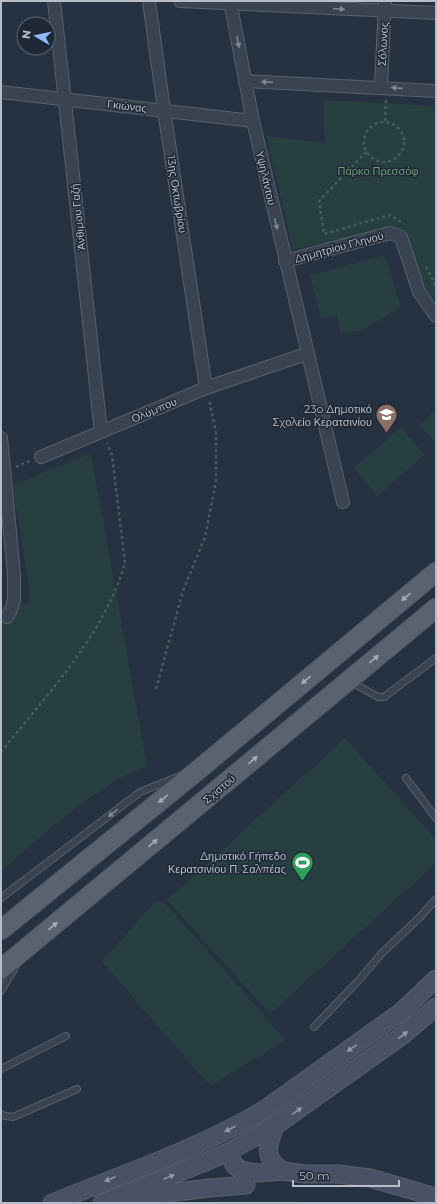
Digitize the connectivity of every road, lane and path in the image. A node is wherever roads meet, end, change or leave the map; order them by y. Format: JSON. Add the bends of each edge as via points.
{"nodes":[{"id":1,"x":54,"y":1,"type":"edge"},
{"id":2,"x":149,"y":1,"type":"edge"},
{"id":3,"x":180,"y":1,"type":"edge"},
{"id":4,"x":230,"y":2,"type":"edge"},
{"id":5,"x":312,"y":4,"type":"edge"},
{"id":6,"x":385,"y":6,"type":"edge"},
{"id":7,"x":436,"y":13,"type":"edge"},
{"id":8,"x":245,"y":81,"type":"junction"},
{"id":9,"x":384,"y":87,"type":"junction"},
{"id":10,"x":436,"y":91,"type":"edge"},
{"id":11,"x":1,"y":92,"type":"edge"},
{"id":12,"x":65,"y":98,"type":"junction"},
{"id":13,"x":164,"y":110,"type":"junction"},
{"id":14,"x":253,"y":121,"type":"junction"},
{"id":15,"x":385,"y":121,"type":"junction"},
{"id":16,"x":366,"y":152,"type":"junction"},
{"id":17,"x":407,"y":225,"type":"dead end"},
{"id":18,"x":285,"y":261,"type":"junction"},
{"id":19,"x":425,"y":266,"type":"dead end"},
{"id":20,"x":436,"y":286,"type":"edge"},
{"id":21,"x":436,"y":316,"type":"edge"},
{"id":22,"x":306,"y":354,"type":"junction"},
{"id":23,"x":206,"y":388,"type":"junction"},
{"id":24,"x":101,"y":432,"type":"junction"},
{"id":25,"x":1,"y":438,"type":"edge"},
{"id":26,"x":42,"y":457,"type":"joint"},
{"id":27,"x":5,"y":472,"type":"junction"},
{"id":28,"x":343,"y":502,"type":"dead end"},
{"id":29,"x":436,"y":572,"type":"edge"},
{"id":30,"x":436,"y":608,"type":"edge"},
{"id":31,"x":7,"y":617,"type":"dead end"},
{"id":32,"x":436,"y":658,"type":"edge"},
{"id":33,"x":348,"y":681,"type":"junction"},
{"id":34,"x":156,"y":689,"type":"dead end"},
{"id":35,"x":1,"y":752,"type":"edge"},
{"id":36,"x":197,"y":771,"type":"junction"},
{"id":37,"x":406,"y":778,"type":"dead end"},
{"id":38,"x":436,"y":818,"type":"edge"},
{"id":39,"x":1,"y":898,"type":"edge"},
{"id":40,"x":436,"y":899,"type":"edge"},
{"id":41,"x":10,"y":918,"type":"edge"},
{"id":42,"x":1,"y":930,"type":"edge"},
{"id":43,"x":27,"y":948,"type":"junction"},
{"id":44,"x":1,"y":969,"type":"edge"},
{"id":45,"x":436,"y":979,"type":"edge"},
{"id":46,"x":1,"y":991,"type":"edge"},
{"id":47,"x":436,"y":1007,"type":"edge"},
{"id":48,"x":314,"y":1027,"type":"dead end"},
{"id":49,"x":66,"y":1036,"type":"dead end"},
{"id":50,"x":1,"y":1069,"type":"edge"},
{"id":51,"x":77,"y":1089,"type":"dead end"},
{"id":52,"x":1,"y":1114,"type":"edge"},
{"id":53,"x":275,"y":1126,"type":"junction"},
{"id":54,"x":228,"y":1152,"type":"junction"},
{"id":55,"x":203,"y":1163,"type":"junction"},
{"id":56,"x":283,"y":1171,"type":"junction"},
{"id":57,"x":305,"y":1174,"type":"junction"},
{"id":58,"x":246,"y":1185,"type":"junction"},
{"id":59,"x":436,"y":1197,"type":"edge"},
{"id":60,"x":104,"y":1202,"type":"edge"},
{"id":61,"x":52,"y":1203,"type":"edge"}],
"edges":[{"from":1,"to":12,"type":"street","name":"Άνθιμου Γαζή"},
{"from":2,"to":13,"type":"street","name":"13ης Οκτωβρίου"},
{"from":3,"to":4,"type":"street"},
{"from":4,"to":5,"type":"street"},
{"from":4,"to":8,"type":"street","name":"Υψηλάντου","one_way":true},
{"from":5,"to":6,"type":"street","one_way":true},
{"from":6,"to":7,"type":"street"},
{"from":6,"to":9,"type":"street","name":"Σόλωνος"},
{"from":9,"to":8,"type":"street","one_way":true},
{"from":8,"to":14,"type":"street","name":"Υψηλάντου"},
{"from":10,"to":9,"type":"street","one_way":true},
{"from":9,"to":15,"type":"path"},
{"from":11,"to":12,"type":"street","name":"Γκιώνας"},
{"from":12,"to":13,"type":"street","name":"Γκιώνας"},
{"from":12,"to":24,"type":"street","name":"Άνθιμου Γαζή"},
{"from":13,"to":14,"type":"street","name":"Γκιώνας"},
{"from":13,"to":23,"type":"street","name":"13ης Οκτωβρίου"},
{"from":14,"to":18,"type":"street","name":"Υψηλάντου","one_way":true},
{"from":15,"to":16,"type":"path","via":[[373,124],[368,129],[364,142]]},
{"from":15,"to":16,"type":"path","via":[[396,125],[403,134],[405,144],[400,155],[384,163],[371,158]]},
{"from":16,"to":17,"type":"path","via":[[319,201],[324,234],[390,215]]},
{"from":18,"to":21,"type":"street","name":"Δημητρίου Γληνού","via":[[390,233],[400,237],[419,292]]},
{"from":18,"to":22,"type":"street","name":"Υψηλάντου"},
{"from":19,"to":20,"type":"path"},
{"from":22,"to":23,"type":"street","name":"Ολύμπου"},
{"from":22,"to":28,"type":"street","name":"Υψηλάντου"},
{"from":23,"to":24,"type":"street","name":"Ολύμπου"},
{"from":23,"to":34,"type":"path","via":[[216,433],[216,481],[205,537],[183,591]]},
{"from":24,"to":26,"type":"street","name":"Ολύμπου"},
{"from":24,"to":35,"type":"path","via":[[112,455],[125,563],[120,581],[88,643]]},
{"from":25,"to":27,"type":"street"},
{"from":26,"to":27,"type":"path"},
{"from":27,"to":31,"type":"street","via":[[14,600]]},
{"from":29,"to":36,"type":"main road","one_way":true},
{"from":33,"to":30,"type":"main road","name":"Σχιστού","one_way":true},
{"from":32,"to":33,"type":"lane","via":[[384,697],[378,697]]},
{"from":43,"to":33,"type":"main road","name":"Σχιστού","one_way":true},
{"from":36,"to":39,"type":"lane","one_way":true,"via":[[140,792]]},
{"from":36,"to":41,"type":"main road","one_way":true},
{"from":37,"to":38,"type":"lane"},
{"from":40,"to":48,"type":"lane"},
{"from":41,"to":42,"type":"main road"},
{"from":43,"to":44,"type":"main road","name":"Σχιστού"},
{"from":43,"to":46,"type":"lane"},
{"from":45,"to":61,"type":"main road","one_way":true,"via":[[390,1020],[242,1123]]},
{"from":53,"to":47,"type":"main road","one_way":true,"via":[[403,1036]]},
{"from":49,"to":50,"type":"lane"},
{"from":51,"to":52,"type":"lane","via":[[13,1117]]},
{"from":53,"to":54,"type":"main road"},
{"from":53,"to":56,"type":"main road","via":[[268,1151],[270,1160]]},
{"from":54,"to":55,"type":"main road"},
{"from":54,"to":56,"type":"main road","via":[[235,1166],[241,1170],[257,1173]]},
{"from":55,"to":58,"type":"main road","via":[[207,1174],[215,1180]]},
{"from":60,"to":55,"type":"main road","one_way":true},
{"from":56,"to":57,"type":"main road"},
{"from":57,"to":58,"type":"main road"},
{"from":57,"to":59,"type":"main road","via":[[338,1174],[370,1178]]},
{"from":58,"to":60,"type":"main road"}]}
